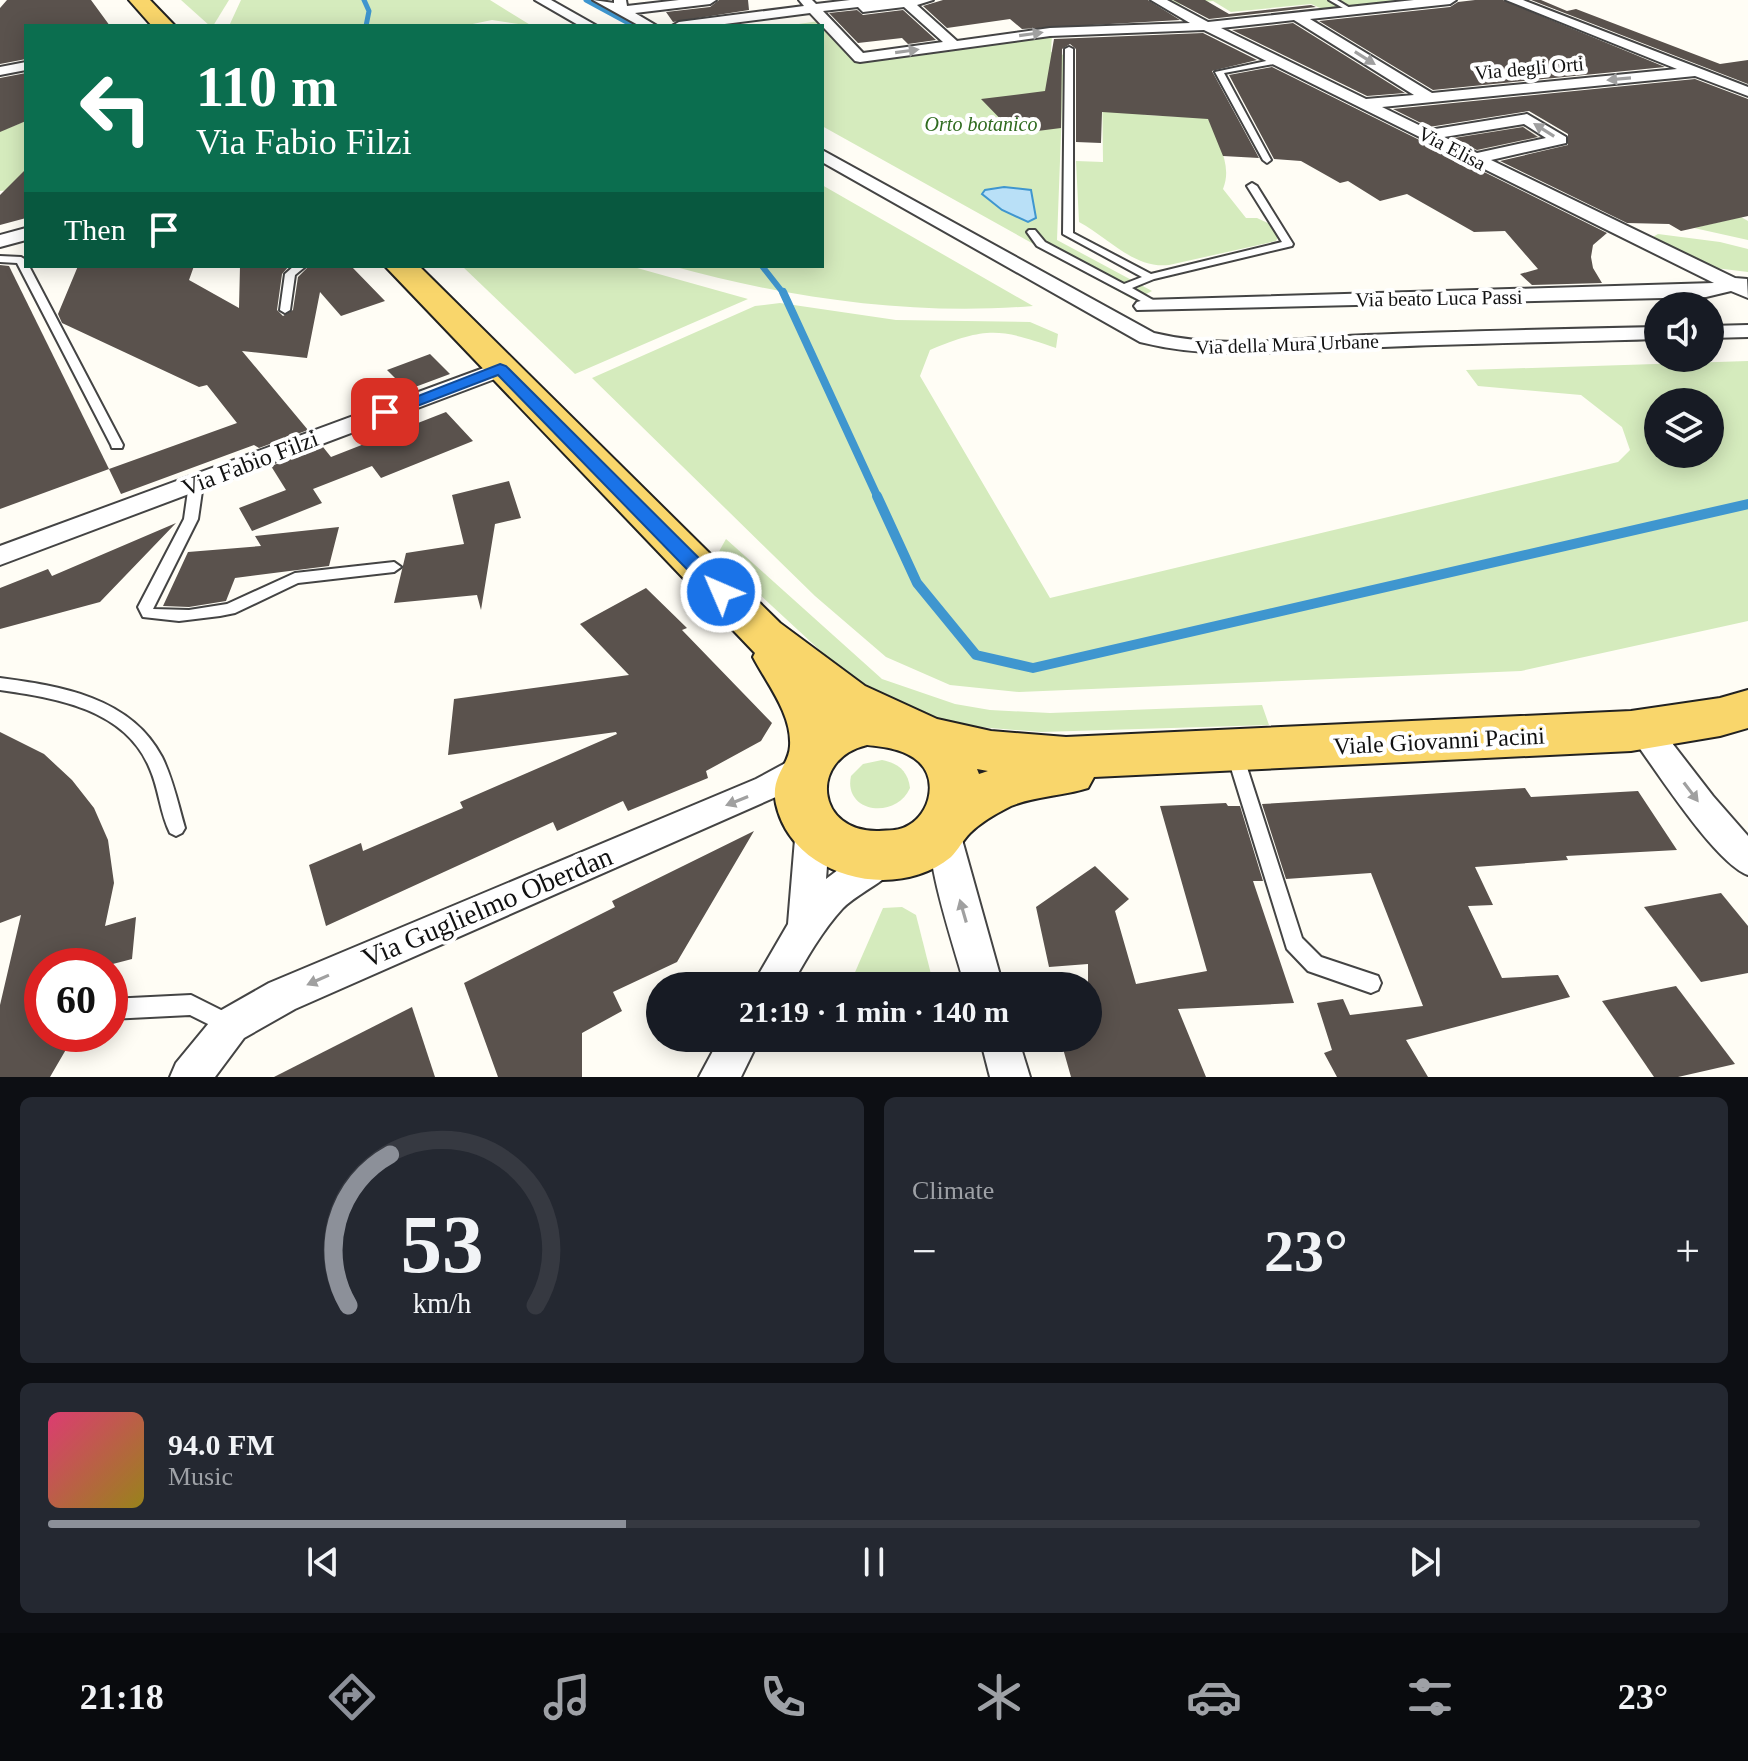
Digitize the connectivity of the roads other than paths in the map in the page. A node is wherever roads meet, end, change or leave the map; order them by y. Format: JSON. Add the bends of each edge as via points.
{"nodes":[{"id":1,"x":139,"y":0,"type":"edge"},
{"id":2,"x":541,"y":0,"type":"edge"},
{"id":3,"x":599,"y":0,"type":"edge"},
{"id":4,"x":710,"y":0,"type":"edge"},
{"id":5,"x":729,"y":0,"type":"edge"},
{"id":6,"x":879,"y":0,"type":"edge"},
{"id":7,"x":927,"y":0,"type":"edge"},
{"id":8,"x":1157,"y":0,"type":"edge"},
{"id":9,"x":1332,"y":0,"type":"edge"},
{"id":10,"x":1450,"y":0,"type":"edge"},
{"id":11,"x":1512,"y":0,"type":"edge"},
{"id":12,"x":906,"y":1,"type":"edge"},
{"id":13,"x":620,"y":5,"type":"edge"},
{"id":14,"x":815,"y":11,"type":"edge"},
{"id":15,"x":1352,"y":11,"type":"junction"},
{"id":16,"x":744,"y":17,"type":"junction"},
{"id":17,"x":1298,"y":17,"type":"junction"},
{"id":18,"x":162,"y":24,"type":"edge"},
{"id":19,"x":586,"y":24,"type":"edge"},
{"id":20,"x":647,"y":24,"type":"edge"},
{"id":21,"x":693,"y":24,"type":"edge"},
{"id":22,"x":785,"y":24,"type":"edge"},
{"id":23,"x":1204,"y":26,"type":"junction"},
{"id":24,"x":954,"y":45,"type":"junction"},
{"id":25,"x":1069,"y":49,"type":"dead end"},
{"id":26,"x":1276,"y":61,"type":"junction"},
{"id":27,"x":24,"y":66,"type":"edge"},
{"id":28,"x":0,"y":71,"type":"edge"},
{"id":29,"x":1696,"y":72,"type":"junction"},
{"id":30,"x":1748,"y":92,"type":"edge"},
{"id":31,"x":1429,"y":97,"type":"junction"},
{"id":32,"x":1365,"y":105,"type":"junction"},
{"id":33,"x":1476,"y":127,"type":"junction"},
{"id":34,"x":1426,"y":135,"type":"junction"},
{"id":35,"x":824,"y":156,"type":"edge"},
{"id":36,"x":1474,"y":159,"type":"junction"},
{"id":37,"x":1267,"y":160,"type":"dead end"},
{"id":38,"x":1252,"y":186,"type":"dead end"},
{"id":39,"x":1032,"y":232,"type":"dead end"},
{"id":40,"x":24,"y":235,"type":"edge"},
{"id":41,"x":0,"y":241,"type":"edge"},
{"id":42,"x":0,"y":259,"type":"edge"},
{"id":43,"x":24,"y":266,"type":"edge"},
{"id":44,"x":25,"y":268,"type":"edge"},
{"id":45,"x":298,"y":268,"type":"edge"},
{"id":46,"x":403,"y":268,"type":"edge"},
{"id":47,"x":1150,"y":277,"type":"junction"},
{"id":48,"x":1743,"y":286,"type":"edge"},
{"id":49,"x":1124,"y":288,"type":"junction"},
{"id":50,"x":1150,"y":306,"type":"joint"},
{"id":51,"x":285,"y":310,"type":"dead end"},
{"id":52,"x":1748,"y":331,"type":"edge"},
{"id":53,"x":1724,"y":332,"type":"edge"},
{"id":54,"x":1644,"y":333,"type":"edge"},
{"id":55,"x":500,"y":369,"type":"junction"},
{"id":56,"x":117,"y":445,"type":"dead end"},
{"id":57,"x":196,"y":484,"type":"junction"},
{"id":58,"x":0,"y":556,"type":"edge"},
{"id":59,"x":394,"y":567,"type":"dead end"},
{"id":60,"x":764,"y":635,"type":"junction"},
{"id":61,"x":0,"y":684,"type":"edge"},
{"id":62,"x":1739,"y":714,"type":"edge"},
{"id":63,"x":1644,"y":730,"type":"junction"},
{"id":64,"x":913,"y":731,"type":"junction"},
{"id":65,"x":1234,"y":750,"type":"junction"},
{"id":66,"x":1157,"y":754,"type":"junction"},
{"id":67,"x":811,"y":757,"type":"junction"},
{"id":68,"x":947,"y":823,"type":"junction"},
{"id":69,"x":813,"y":827,"type":"junction"},
{"id":70,"x":176,"y":828,"type":"dead end"},
{"id":71,"x":896,"y":855,"type":"junction"},
{"id":72,"x":1748,"y":860,"type":"edge"},
{"id":73,"x":806,"y":924,"type":"junction"},
{"id":74,"x":779,"y":972,"type":"edge"},
{"id":75,"x":980,"y":972,"type":"edge"},
{"id":76,"x":1371,"y":983,"type":"dead end"},
{"id":77,"x":128,"y":1008,"type":"edge"},
{"id":78,"x":231,"y":1025,"type":"junction"},
{"id":79,"x":733,"y":1052,"type":"edge"},
{"id":80,"x":1003,"y":1052,"type":"edge"},
{"id":81,"x":190,"y":1077,"type":"edge"},
{"id":82,"x":719,"y":1077,"type":"edge"},
{"id":83,"x":1010,"y":1077,"type":"edge"}],
"edges":[{"from":1,"to":18,"type":"main road"},
{"from":2,"to":19,"type":"street"},
{"from":3,"to":13,"type":"street"},
{"from":4,"to":13,"type":"street"},
{"from":5,"to":16,"type":"street"},
{"from":6,"to":14,"type":"street"},
{"from":7,"to":12,"type":"street"},
{"from":8,"to":23,"type":"street","name":"Via Elisa"},
{"from":9,"to":15,"type":"lane"},
{"from":10,"to":15,"type":"street"},
{"from":11,"to":29,"type":"street"},
{"from":12,"to":14,"type":"street"},
{"from":12,"to":24,"type":"street"},
{"from":13,"to":20,"type":"street"},
{"from":14,"to":16,"type":"street"},
{"from":14,"to":22,"type":"street"},
{"from":14,"to":24,"type":"street","one_way":true,"via":[[860,58]]},
{"from":15,"to":17,"type":"street"},
{"from":16,"to":21,"type":"street"},
{"from":17,"to":23,"type":"street"},
{"from":17,"to":31,"type":"street","one_way":true},
{"from":24,"to":23,"type":"street","one_way":true,"via":[[1050,32]]},
{"from":23,"to":26,"type":"street","name":"Via Elisa"},
{"from":25,"to":47,"type":"lane","via":[[1068,234]]},
{"from":26,"to":32,"type":"street","name":"Via Elisa"},
{"from":26,"to":37,"type":"lane","via":[[1219,72]]},
{"from":27,"to":28,"type":"street"},
{"from":29,"to":30,"type":"street"},
{"from":29,"to":31,"type":"street","name":"Via degli Orti","one_way":true},
{"from":31,"to":32,"type":"street","name":"Via degli Orti"},
{"from":31,"to":33,"type":"street"},
{"from":32,"to":34,"type":"street","name":"Via Elisa"},
{"from":33,"to":34,"type":"street"},
{"from":36,"to":33,"type":"street","one_way":true,"via":[[1560,140],[1527,119]]},
{"from":34,"to":36,"type":"street","name":"Via Elisa"},
{"from":35,"to":54,"type":"street","name":"Via della Mura Urbane","via":[[1147,338],[1177,347]]},
{"from":36,"to":48,"type":"street","name":"Via Elisa"},
{"from":38,"to":47,"type":"lane","via":[[1288,244]]},
{"from":39,"to":49,"type":"lane","via":[[1041,244]]},
{"from":40,"to":41,"type":"street"},
{"from":42,"to":43,"type":"lane","via":[[21,260]]},
{"from":44,"to":56,"type":"lane"},
{"from":45,"to":51,"type":"lane","via":[[290,274]]},
{"from":46,"to":55,"type":"main road"},
{"from":47,"to":49,"type":"lane"},
{"from":48,"to":50,"type":"street","name":"Via beato Luca Passi"},
{"from":49,"to":50,"type":"lane"},
{"from":52,"to":53,"type":"street"},
{"from":55,"to":57,"type":"street","name":"Via Fabio Filzi"},
{"from":55,"to":60,"type":"main road"},
{"from":57,"to":58,"type":"street","name":"Via Fabio Filzi"},
{"from":57,"to":59,"type":"lane","via":[[191,519],[145,607],[148,613],[230,609],[295,578]]},
{"from":60,"to":64,"type":"main road","via":[[848,699]]},
{"from":60,"to":67,"type":"main road","via":[[806,705]]},
{"from":61,"to":70,"type":"lane","via":[[98,705],[124,721],[150,751]]},
{"from":62,"to":63,"type":"main road","name":"Viale Giovanni Pacini"},
{"from":63,"to":65,"type":"main road","name":"Viale Giovanni Pacini"},
{"from":63,"to":72,"type":"street","one_way":true},
{"from":64,"to":66,"type":"main road","name":"Viale Giovanni Pacini","via":[[953,744],[1052,757]]},
{"from":64,"to":67,"type":"main road","via":[[867,725],[830,738]]},
{"from":64,"to":68,"type":"main road","via":[[937,745],[957,780],[957,799]]},
{"from":65,"to":66,"type":"main road","name":"Viale Giovanni Pacini"},
{"from":65,"to":76,"type":"lane","via":[[1294,943],[1315,964]]},
{"from":66,"to":68,"type":"main road","name":"Viale Giovanni Pacini","via":[[1000,786]]},
{"from":67,"to":69,"type":"main road","via":[[799,796]]},
{"from":67,"to":78,"type":"street","name":"Via Guglielmo Oberdan","one_way":true,"via":[[774,785],[282,996]]},
{"from":68,"to":71,"type":"main road","via":[[915,849]]},
{"from":75,"to":68,"type":"street","one_way":true,"via":[[949,863]]},
{"from":69,"to":71,"type":"main road","via":[[849,851]]},
{"from":69,"to":73,"type":"street"},
{"from":71,"to":73,"type":"street","via":[[862,869],[838,887]]},
{"from":73,"to":74,"type":"street"},
{"from":77,"to":78,"type":"lane","via":[[191,1005]]},
{"from":78,"to":81,"type":"street","name":"Via Guglielmo Oberdan"},
{"from":79,"to":82,"type":"street"},
{"from":80,"to":83,"type":"street"}]}
